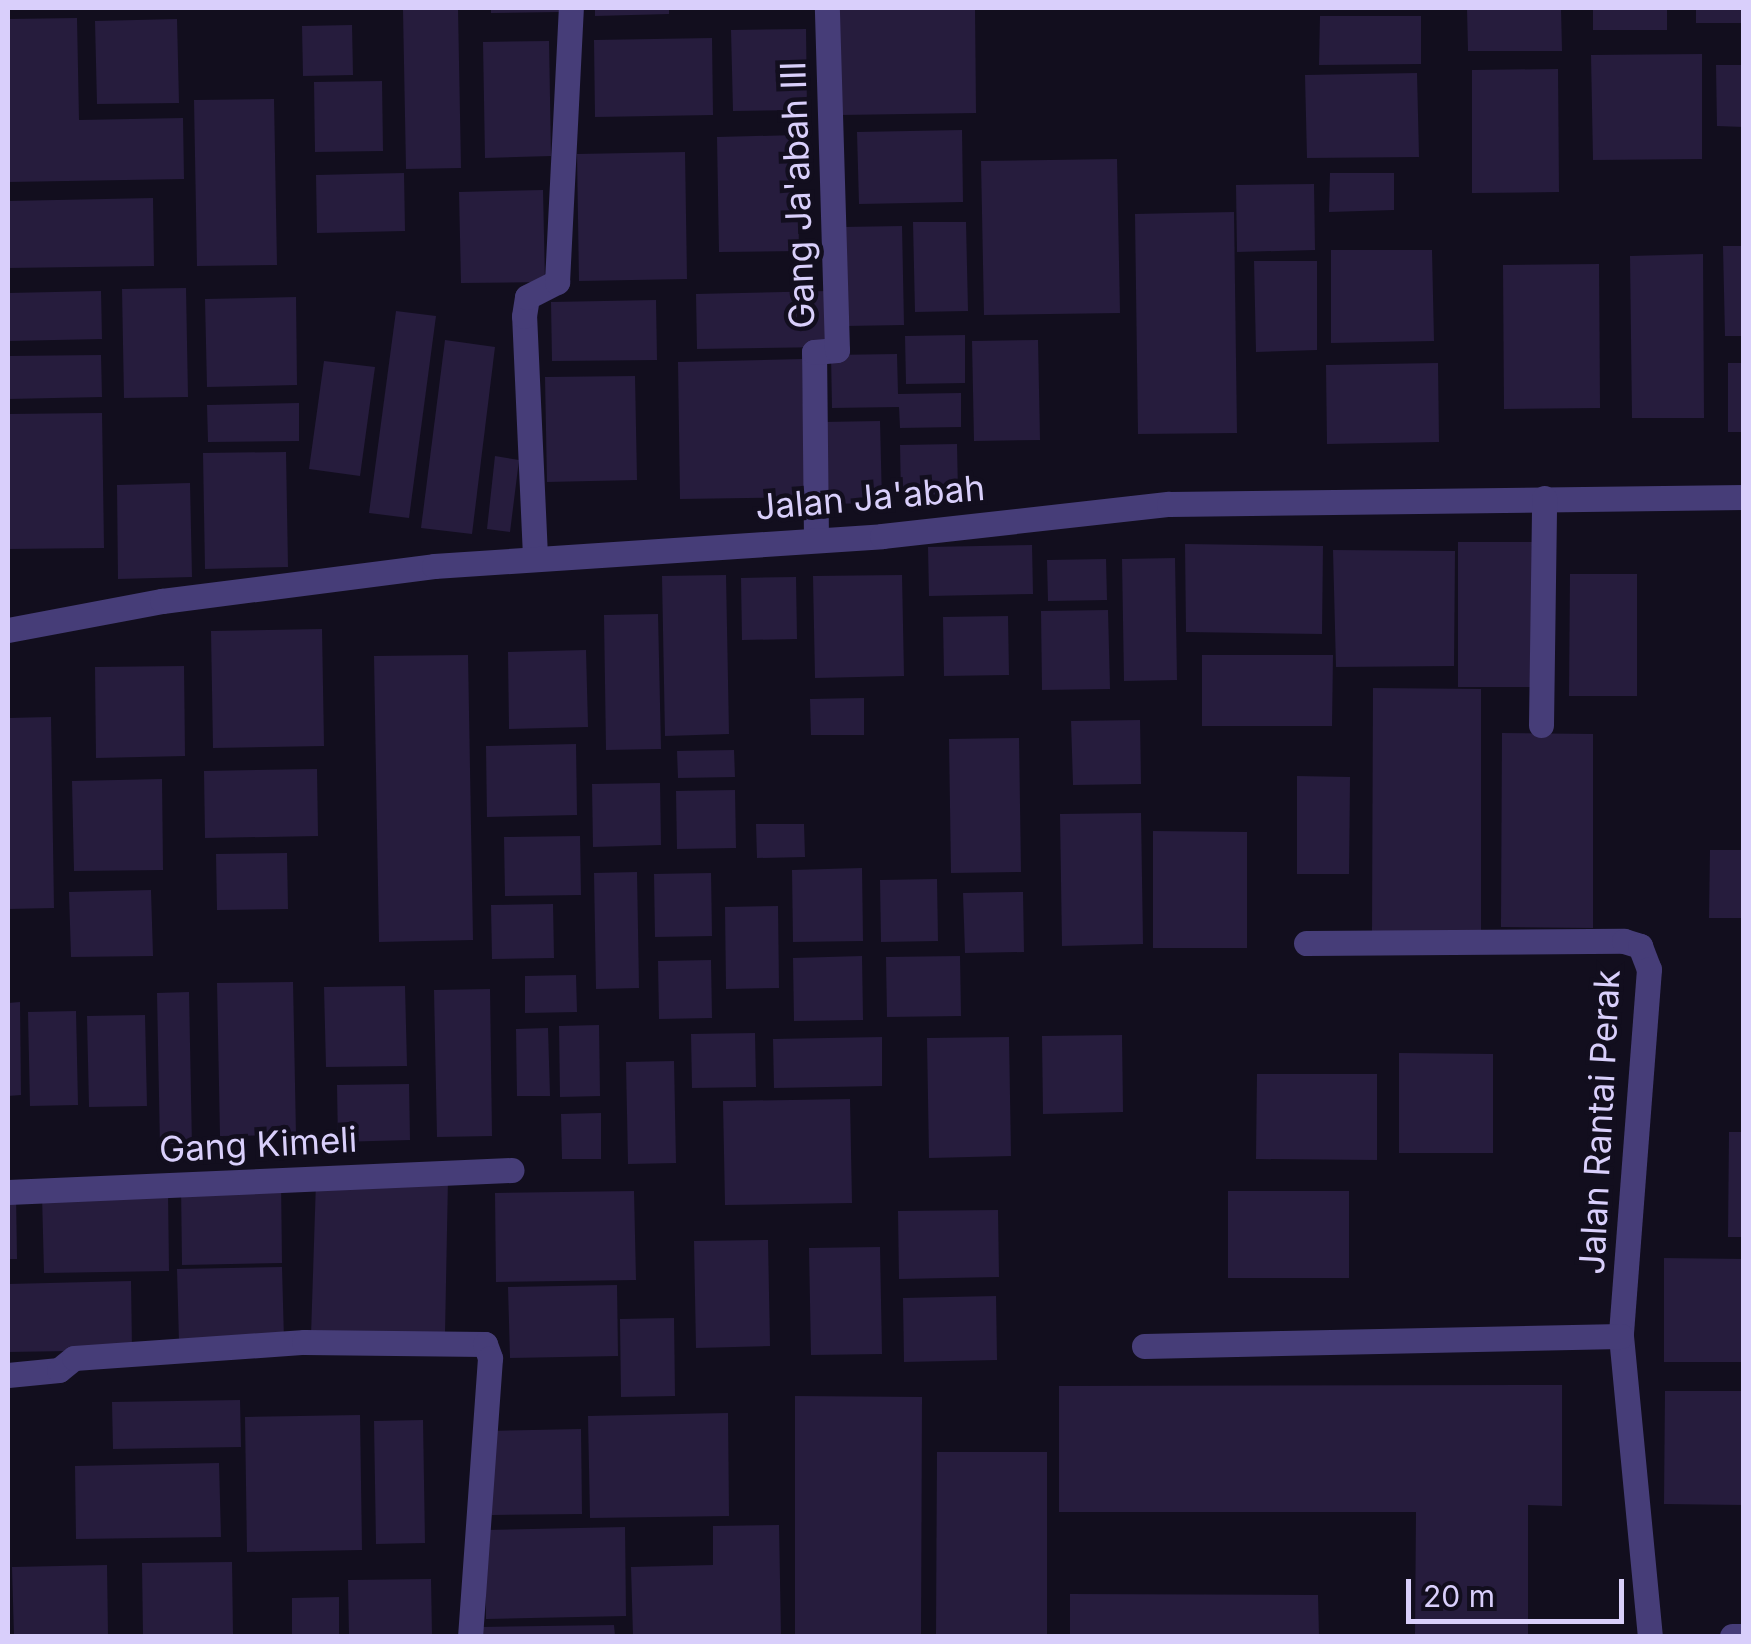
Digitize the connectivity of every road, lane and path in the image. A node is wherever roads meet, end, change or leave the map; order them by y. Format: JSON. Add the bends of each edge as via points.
{"nodes":[{"id":1,"x":571,"y":8,"type":"edge"},
{"id":2,"x":827,"y":8,"type":"edge"},
{"id":3,"x":1744,"y":496,"type":"edge"},
{"id":4,"x":1544,"y":498,"type":"junction"},
{"id":5,"x":816,"y":540,"type":"junction"},
{"id":6,"x":535,"y":556,"type":"junction"},
{"id":7,"x":8,"y":630,"type":"edge"},
{"id":8,"x":1541,"y":725,"type":"dead end"},
{"id":9,"x":1306,"y":943,"type":"dead end"},
{"id":10,"x":512,"y":1170,"type":"dead end"},
{"id":11,"x":8,"y":1192,"type":"edge"},
{"id":12,"x":1622,"y":1336,"type":"junction"},
{"id":13,"x":1144,"y":1346,"type":"dead end"},
{"id":14,"x":8,"y":1375,"type":"edge"},
{"id":15,"x":470,"y":1636,"type":"edge"},
{"id":16,"x":1650,"y":1636,"type":"edge"},
{"id":17,"x":1732,"y":1636,"type":"edge"},
{"id":18,"x":1744,"y":1636,"type":"edge"}],
"edges":[{"from":1,"to":6,"type":"street","via":[[557,282],[525,302]]},
{"from":2,"to":5,"type":"street","name":"Gang Ja'abah III","via":[[837,350],[814,352]]},
{"from":3,"to":4,"type":"street","name":"Jalan Ja'abah"},
{"from":4,"to":5,"type":"street","name":"Jalan Ja'abah","via":[[1169,504]]},
{"from":4,"to":8,"type":"street"},
{"from":5,"to":6,"type":"street","name":"Jalan Ja'abah"},
{"from":6,"to":7,"type":"street","name":"Jalan Ja'abah","via":[[162,601]]},
{"from":9,"to":12,"type":"street","name":"Jalan Rantai Perak","via":[[1640,946],[1649,969]]},
{"from":10,"to":11,"type":"street","name":"Gang Kimeli"},
{"from":12,"to":13,"type":"street"},
{"from":12,"to":16,"type":"street","name":"Jalan Rantai Perak"},
{"from":14,"to":15,"type":"street","via":[[58,1370],[74,1358],[304,1342],[485,1344],[490,1358]]},
{"from":17,"to":18,"type":"street"}]}
